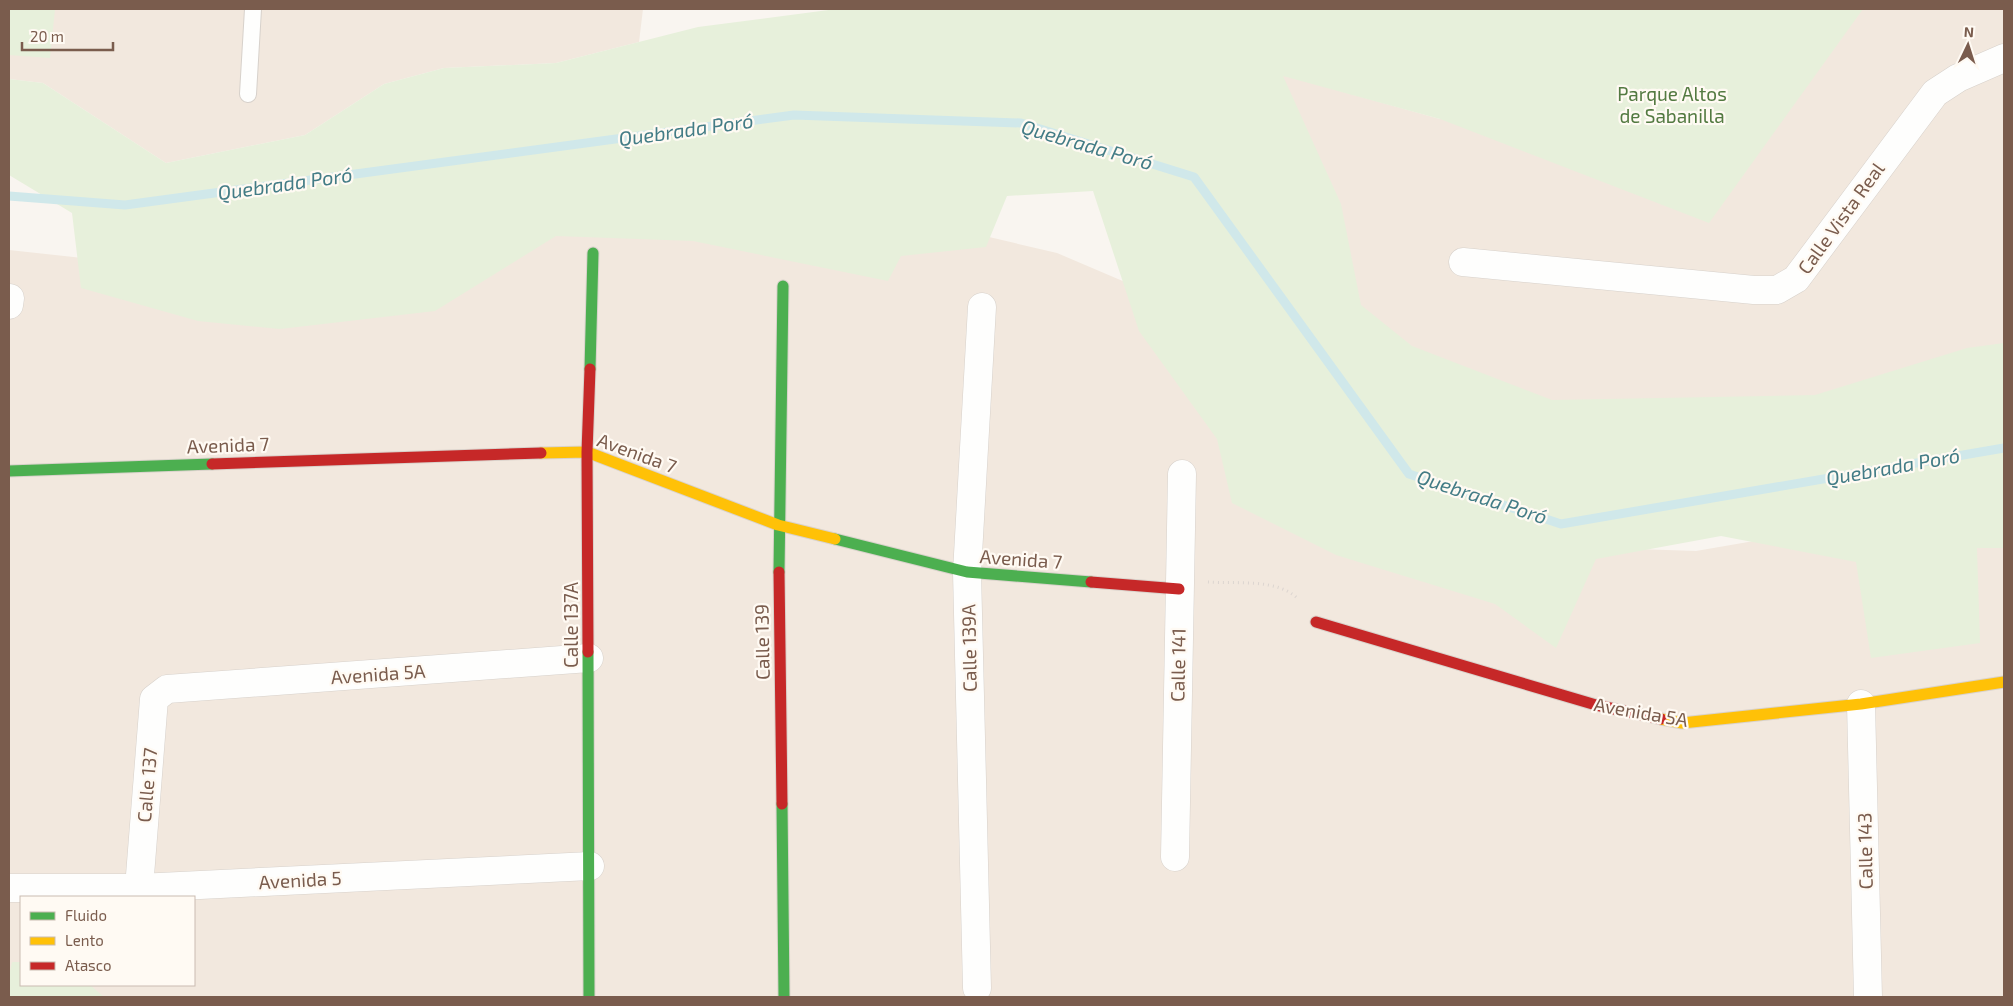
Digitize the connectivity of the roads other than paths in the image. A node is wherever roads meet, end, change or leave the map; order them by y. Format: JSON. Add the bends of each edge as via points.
{"nodes":[{"id":1,"x":253,"y":9,"type":"edge"},
{"id":2,"x":2004,"y":58,"type":"edge"},
{"id":3,"x":248,"y":94,"type":"dead end"},
{"id":4,"x":593,"y":253,"type":"dead end"},
{"id":5,"x":1463,"y":262,"type":"dead end"},
{"id":6,"x":783,"y":286,"type":"dead end"},
{"id":7,"x":982,"y":308,"type":"dead end"},
{"id":8,"x":587,"y":452,"type":"junction"},
{"id":9,"x":9,"y":471,"type":"edge"},
{"id":10,"x":1182,"y":474,"type":"dead end"},
{"id":11,"x":778,"y":525,"type":"junction"},
{"id":12,"x":967,"y":572,"type":"junction"},
{"id":13,"x":1179,"y":585,"type":"junction"},
{"id":14,"x":1316,"y":622,"type":"road end"},
{"id":15,"x":589,"y":658,"type":"junction"},
{"id":16,"x":2004,"y":682,"type":"edge"},
{"id":17,"x":167,"y":689,"type":"joint"},
{"id":18,"x":1861,"y":704,"type":"junction"},
{"id":19,"x":1175,"y":857,"type":"dead end"},
{"id":20,"x":590,"y":866,"type":"junction"},
{"id":21,"x":9,"y":888,"type":"edge"},
{"id":22,"x":140,"y":888,"type":"junction"},
{"id":23,"x":977,"y":988,"type":"dead end"},
{"id":24,"x":589,"y":997,"type":"edge"},
{"id":25,"x":784,"y":997,"type":"edge"},
{"id":26,"x":1868,"y":997,"type":"edge"}],
"edges":[{"from":1,"to":3,"type":"lane"},
{"from":2,"to":5,"type":"street","name":"Calle Vista Real","via":[[1958,78],[1935,93],[1796,279],[1777,290]]},
{"from":4,"to":8,"type":"street","name":"Calle 137A"},
{"from":6,"to":11,"type":"street","name":"Calle 139"},
{"from":7,"to":12,"type":"street","name":"Calle 139A"},
{"from":8,"to":9,"type":"street","name":"Avenida 7"},
{"from":8,"to":11,"type":"street","name":"Avenida 7"},
{"from":8,"to":15,"type":"street","name":"Calle 137A"},
{"from":10,"to":13,"type":"street","name":"Calle 141"},
{"from":11,"to":12,"type":"street","name":"Avenida 7"},
{"from":11,"to":25,"type":"street","name":"Calle 139"},
{"from":12,"to":13,"type":"street","name":"Avenida 7"},
{"from":12,"to":23,"type":"street","name":"Calle 139A"},
{"from":13,"to":19,"type":"street","name":"Calle 141"},
{"from":14,"to":18,"type":"street","name":"Avenida 5A","via":[[1596,705],[1682,722]]},
{"from":15,"to":17,"type":"street","name":"Avenida 5A"},
{"from":15,"to":20,"type":"street","name":"Calle 137A"},
{"from":16,"to":18,"type":"street","name":"Avenida 5A"},
{"from":17,"to":22,"type":"street","name":"Calle 137","via":[[154,699]]},
{"from":18,"to":26,"type":"street","name":"Calle 143"},
{"from":20,"to":22,"type":"street","name":"Avenida 5"},
{"from":20,"to":24,"type":"street","name":"Calle 137A"},
{"from":21,"to":22,"type":"street","name":"Avenida 5"}]}
